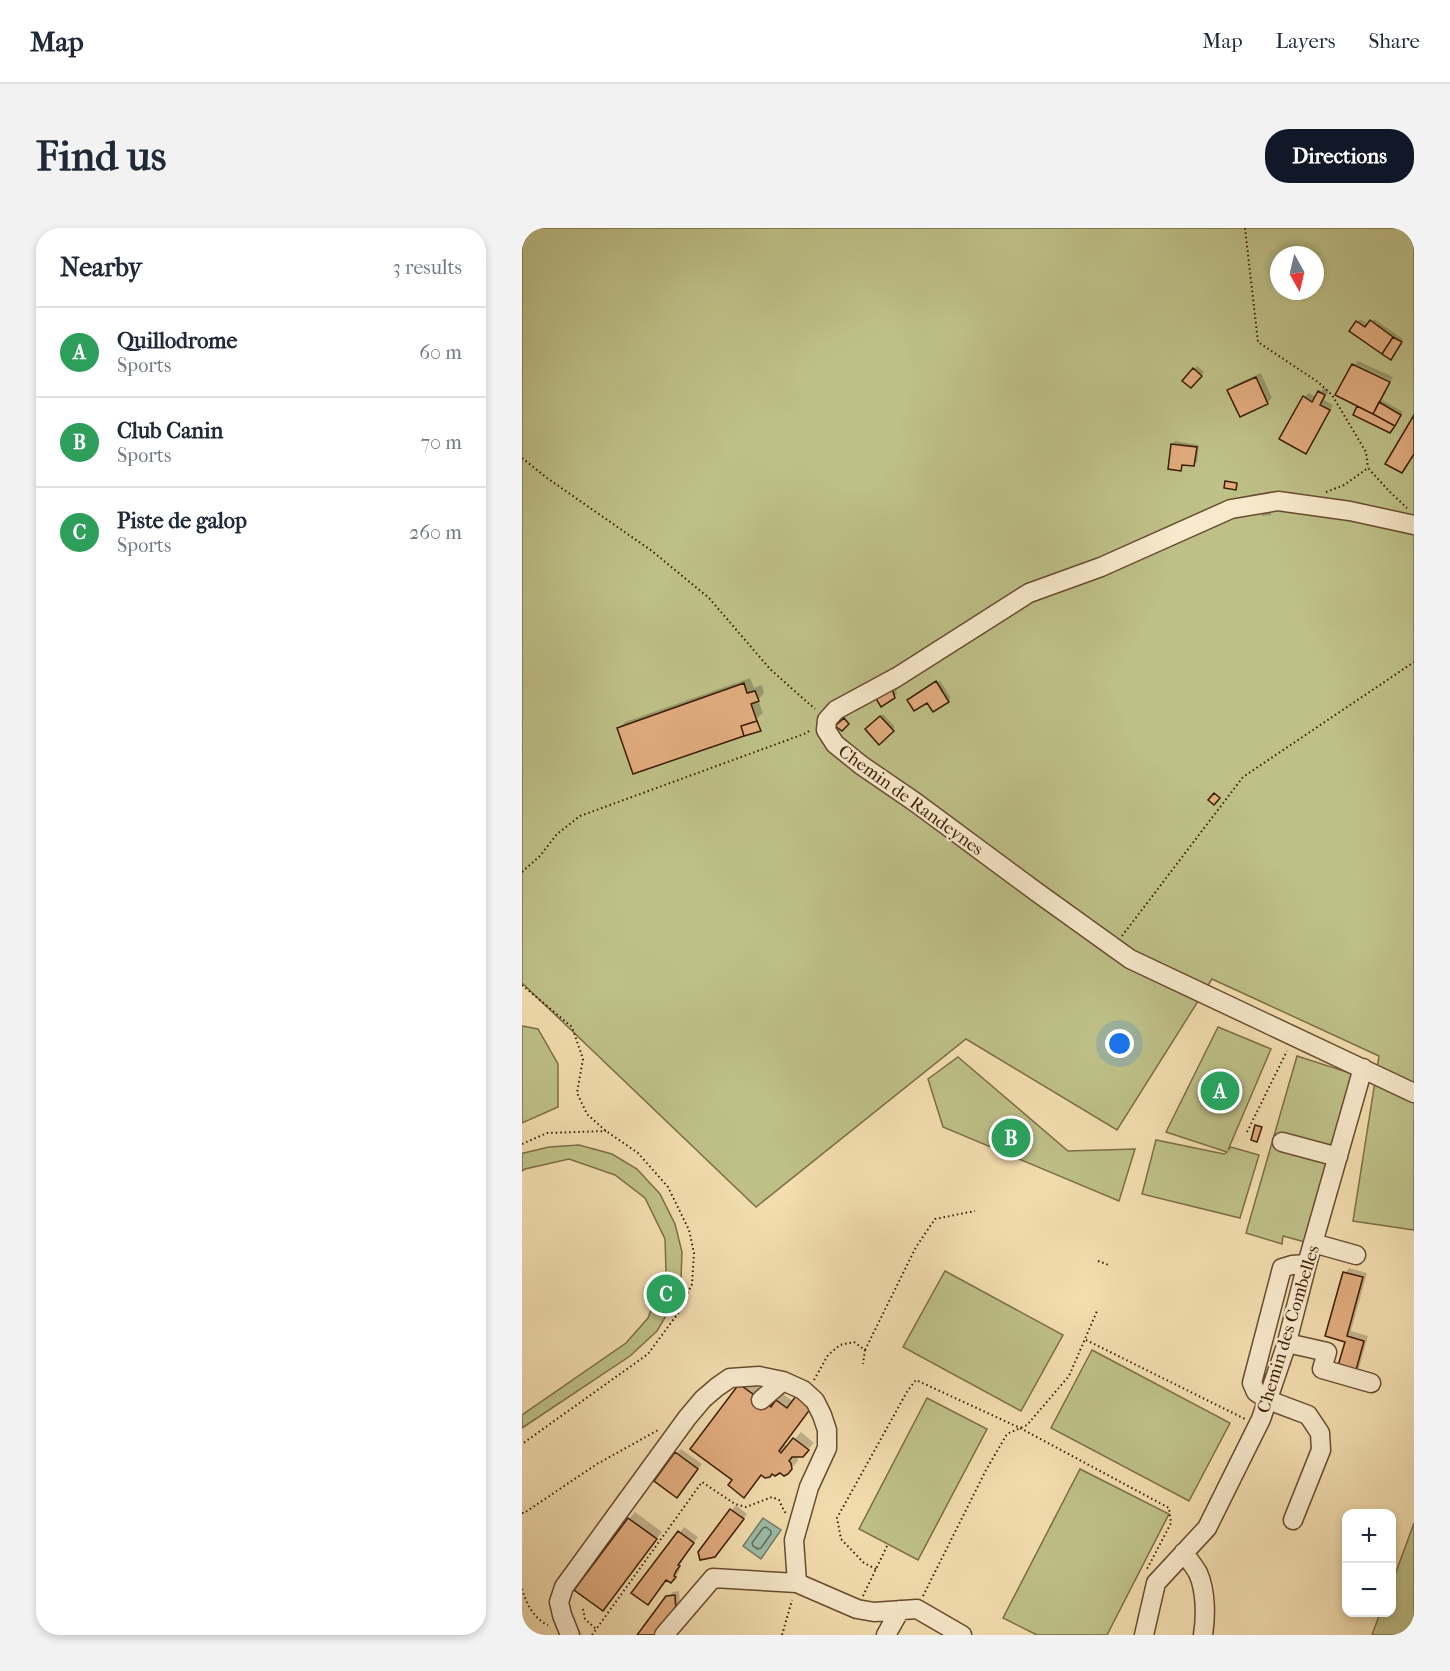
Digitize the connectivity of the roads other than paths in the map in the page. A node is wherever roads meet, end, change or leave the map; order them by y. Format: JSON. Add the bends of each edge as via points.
{"nodes":[{"id":1,"x":1412,"y":518,"type":"edge"},
{"id":2,"x":1363,"y":1068,"type":"junction"},
{"id":3,"x":1414,"y":1093,"type":"edge"},
{"id":4,"x":1281,"y":1142,"type":"dead end"},
{"id":5,"x":1338,"y":1157,"type":"junction"},
{"id":6,"x":1313,"y":1243,"type":"junction"},
{"id":7,"x":1356,"y":1255,"type":"dead end"},
{"id":8,"x":1307,"y":1264,"type":"junction"},
{"id":9,"x":1287,"y":1343,"type":"junction"},
{"id":10,"x":783,"y":1381,"type":"junction"},
{"id":11,"x":1371,"y":1383,"type":"dead end"},
{"id":12,"x":761,"y":1400,"type":"dead end"},
{"id":13,"x":1268,"y":1400,"type":"junction"},
{"id":14,"x":1293,"y":1520,"type":"dead end"},
{"id":15,"x":1184,"y":1552,"type":"junction"},
{"id":16,"x":795,"y":1592,"type":"junction"},
{"id":17,"x":908,"y":1610,"type":"junction"},
{"id":18,"x":570,"y":1635,"type":"edge"},
{"id":19,"x":664,"y":1635,"type":"edge"},
{"id":20,"x":886,"y":1635,"type":"edge"},
{"id":21,"x":962,"y":1635,"type":"edge"},
{"id":22,"x":1144,"y":1635,"type":"edge"},
{"id":23,"x":1203,"y":1635,"type":"edge"}],
"edges":[{"from":1,"to":2,"type":"street","name":"Chemin de Randeynes","via":[[1278,501],[1231,509],[1101,567],[1029,593],[897,677],[836,710],[827,720],[826,730],[844,751],[1130,959]]},
{"from":2,"to":3,"type":"street","name":"Chemin de Randeynes"},
{"from":2,"to":5,"type":"street","name":"Chemin des Combelles"},
{"from":4,"to":5,"type":"street"},
{"from":5,"to":6,"type":"street","name":"Chemin des Combelles"},
{"from":6,"to":7,"type":"street"},
{"from":6,"to":8,"type":"street","name":"Chemin des Combelles"},
{"from":8,"to":9,"type":"street","name":"Chemin des Combelles"},
{"from":8,"to":13,"type":"street","via":[[1282,1269],[1252,1383],[1256,1392]]},
{"from":9,"to":11,"type":"street","via":[[1326,1352],[1322,1370]]},
{"from":9,"to":13,"type":"street","name":"Chemin des Combelles"},
{"from":10,"to":12,"type":"street"},
{"from":10,"to":16,"type":"street","via":[[815,1401],[827,1430],[827,1448],[809,1487],[794,1540]]},
{"from":10,"to":18,"type":"street","via":[[759,1376],[730,1378],[703,1399],[687,1418],[564,1587],[559,1602]]},
{"from":13,"to":14,"type":"street","via":[[1308,1415],[1320,1433],[1322,1450]]},
{"from":13,"to":15,"type":"street","name":"Chemin des Combelles","via":[[1207,1528]]},
{"from":15,"to":22,"type":"street","name":"Chemin des Combelles","via":[[1156,1583]]},
{"from":15,"to":23,"type":"street","via":[[1197,1572],[1203,1594]]},
{"from":16,"to":17,"type":"street","via":[[857,1610]]},
{"from":16,"to":19,"type":"street","via":[[713,1578]]},
{"from":17,"to":20,"type":"street"},
{"from":17,"to":21,"type":"street"}]}
